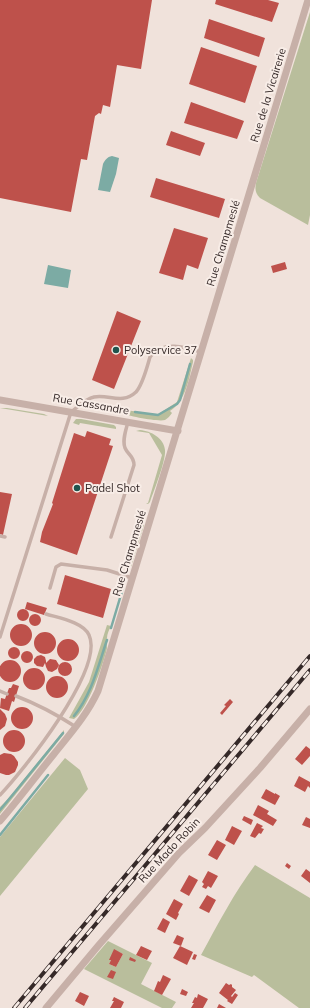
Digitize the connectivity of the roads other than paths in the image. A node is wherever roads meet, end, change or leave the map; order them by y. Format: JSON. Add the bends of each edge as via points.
{"nodes":[{"id":1,"x":308,"y":0,"type":"edge"},
{"id":2,"x":248,"y":197,"type":"joint"},
{"id":3,"x":202,"y":352,"type":"junction"},
{"id":4,"x":0,"y":400,"type":"edge"},
{"id":5,"x":71,"y":412,"type":"junction"},
{"id":6,"x":128,"y":422,"type":"junction"},
{"id":7,"x":178,"y":431,"type":"junction"},
{"id":8,"x":111,"y":537,"type":"dead end"},
{"id":9,"x":133,"y":578,"type":"junction"},
{"id":10,"x":50,"y":588,"type":"dead end"},
{"id":11,"x":46,"y":614,"type":"dead end"},
{"id":12,"x":0,"y":637,"type":"edge"},
{"id":13,"x":0,"y":691,"type":"edge"},
{"id":14,"x":7,"y":694,"type":"dead end"},
{"id":15,"x":16,"y":696,"type":"dead end"},
{"id":16,"x":310,"y":709,"type":"edge"},
{"id":17,"x":60,"y":717,"type":"junction"},
{"id":18,"x":76,"y":727,"type":"junction"},
{"id":19,"x":0,"y":795,"type":"edge"},
{"id":20,"x":0,"y":821,"type":"edge"},
{"id":21,"x":46,"y":1008,"type":"edge"}],
"edges":[{"from":1,"to":2,"type":"street","name":"Rue de la Vicairerie"},
{"from":2,"to":3,"type":"street","name":"Rue Champmeslé"},
{"from":3,"to":5,"type":"lane","via":[[175,346],[159,349],[150,357],[136,392],[120,399],[95,397],[83,402]]},
{"from":3,"to":7,"type":"street","name":"Rue Champmeslé"},
{"from":4,"to":5,"type":"street","name":"Rue Cassandre"},
{"from":5,"to":6,"type":"street","name":"Rue Cassandre"},
{"from":5,"to":12,"type":"lane"},
{"from":6,"to":7,"type":"street","name":"Rue Cassandre"},
{"from":6,"to":8,"type":"lane","via":[[124,447],[134,465]]},
{"from":7,"to":9,"type":"street","name":"Rue Champmeslé"},
{"from":9,"to":10,"type":"lane","via":[[107,570],[61,564],[56,567]]},
{"from":9,"to":18,"type":"street","name":"Rue Champmeslé","via":[[98,691]]},
{"from":11,"to":17,"type":"lane","via":[[81,627],[89,635],[90,640],[90,654],[84,672]]},
{"from":13,"to":14,"type":"lane"},
{"from":15,"to":17,"type":"lane"},
{"from":16,"to":21,"type":"street","name":"Rue Mado Robin","via":[[205,828],[179,853]]},
{"from":17,"to":18,"type":"lane"},
{"from":17,"to":19,"type":"lane","via":[[32,757]]},
{"from":18,"to":20,"type":"street","name":"Rue Champmeslé"}]}
